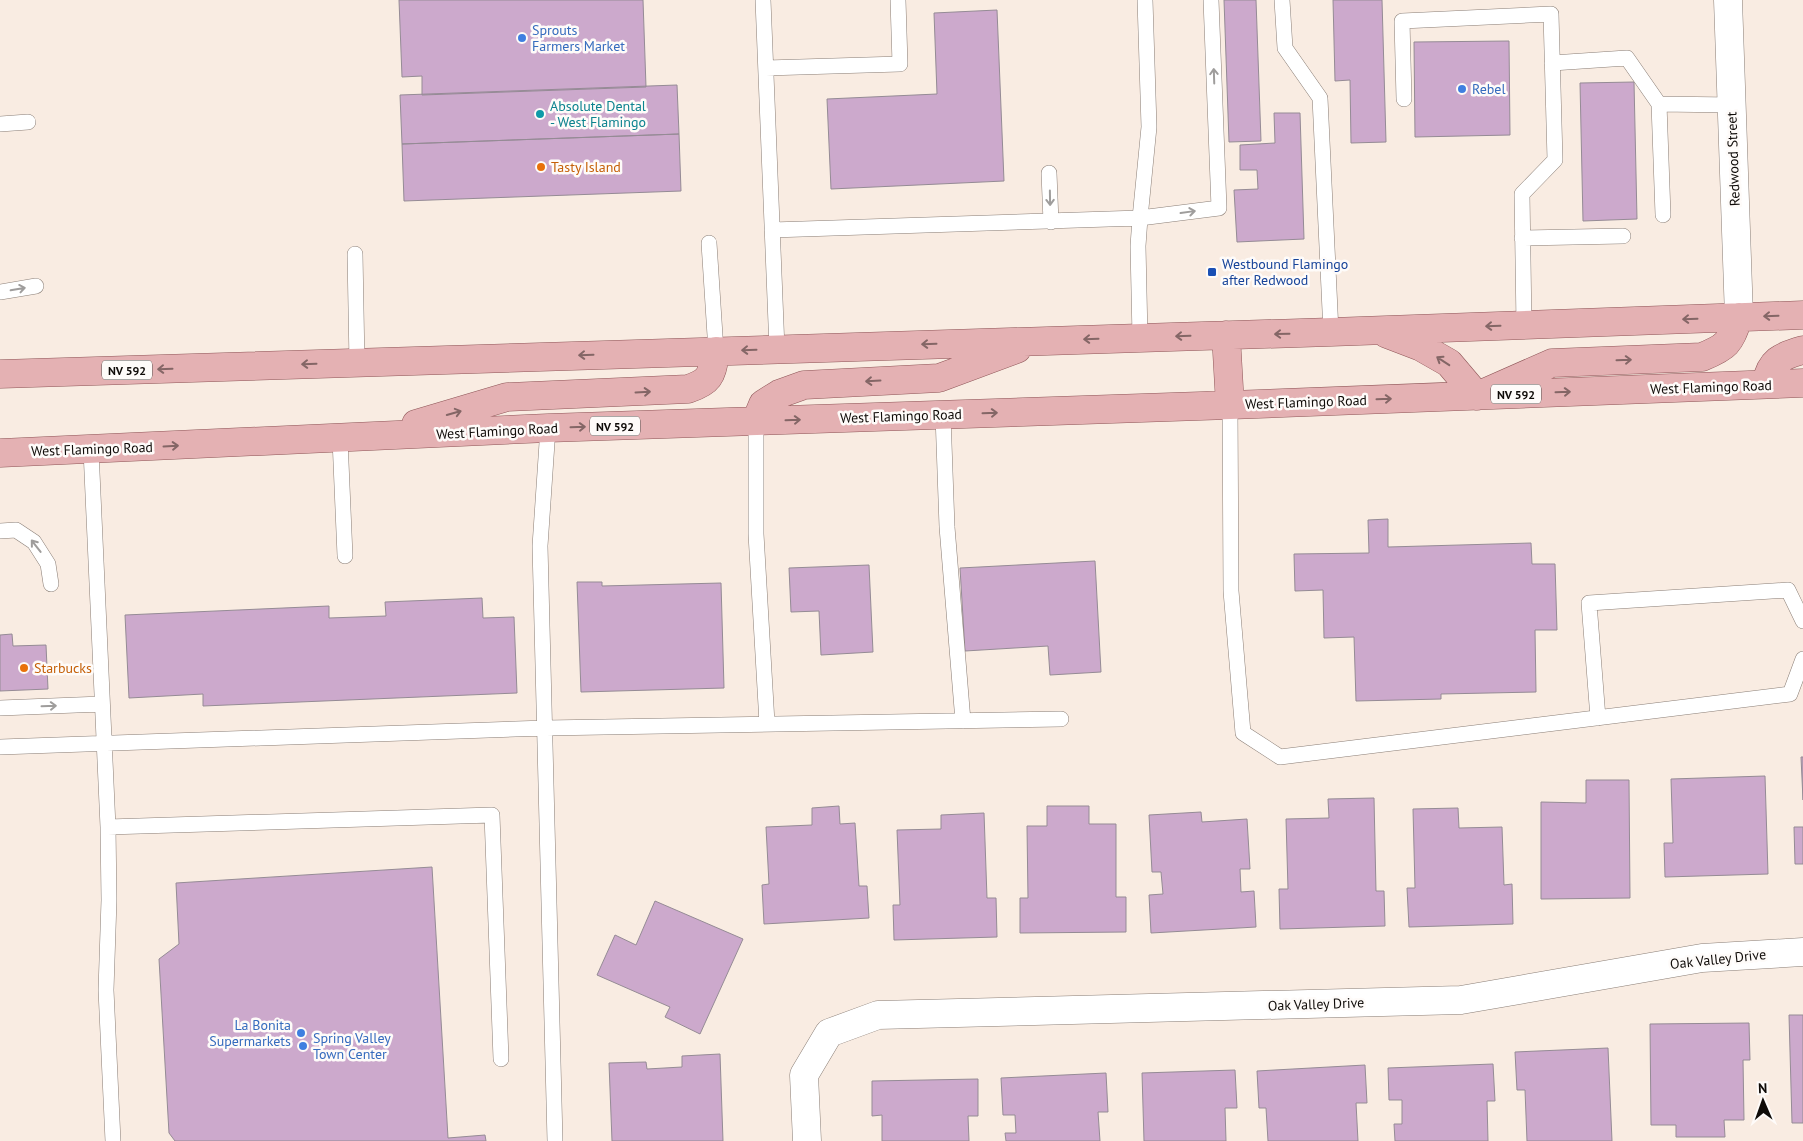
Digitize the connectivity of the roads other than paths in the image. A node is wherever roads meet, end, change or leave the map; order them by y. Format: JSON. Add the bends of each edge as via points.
{"nodes":[{"id":1,"x":764,"y":0,"type":"edge"},
{"id":2,"x":898,"y":0,"type":"edge"},
{"id":3,"x":1145,"y":0,"type":"edge"},
{"id":4,"x":1211,"y":0,"type":"edge"},
{"id":5,"x":1282,"y":0,"type":"edge"},
{"id":6,"x":1728,"y":0,"type":"edge"},
{"id":7,"x":1552,"y":63,"type":"junction"},
{"id":8,"x":766,"y":68,"type":"junction"},
{"id":9,"x":1404,"y":99,"type":"dead end"},
{"id":10,"x":1659,"y":104,"type":"junction"},
{"id":11,"x":1732,"y":105,"type":"junction"},
{"id":12,"x":28,"y":122,"type":"dead end"},
{"id":13,"x":0,"y":124,"type":"edge"},
{"id":14,"x":1049,"y":173,"type":"dead end"},
{"id":15,"x":1663,"y":215,"type":"dead end"},
{"id":16,"x":1140,"y":218,"type":"junction"},
{"id":17,"x":1050,"y":222,"type":"junction"},
{"id":18,"x":772,"y":230,"type":"junction"},
{"id":19,"x":1623,"y":236,"type":"dead end"},
{"id":20,"x":1522,"y":238,"type":"junction"},
{"id":21,"x":709,"y":243,"type":"dead end"},
{"id":22,"x":355,"y":254,"type":"dead end"},
{"id":23,"x":36,"y":286,"type":"dead end"},
{"id":24,"x":0,"y":292,"type":"edge"},
{"id":25,"x":1803,"y":315,"type":"edge"},
{"id":26,"x":1739,"y":317,"type":"junction"},
{"id":27,"x":1524,"y":325,"type":"junction"},
{"id":28,"x":1376,"y":330,"type":"junction"},
{"id":29,"x":1331,"y":332,"type":"junction"},
{"id":30,"x":1226,"y":335,"type":"junction"},
{"id":31,"x":1140,"y":337,"type":"junction"},
{"id":32,"x":1037,"y":341,"type":"junction"},
{"id":33,"x":777,"y":349,"type":"junction"},
{"id":34,"x":1803,"y":350,"type":"edge"},
{"id":35,"x":716,"y":351,"type":"junction"},
{"id":36,"x":358,"y":362,"type":"junction"},
{"id":37,"x":0,"y":374,"type":"edge"},
{"id":38,"x":1803,"y":383,"type":"edge"},
{"id":39,"x":1766,"y":384,"type":"junction"},
{"id":40,"x":1477,"y":396,"type":"junction"},
{"id":41,"x":1230,"y":405,"type":"junction"},
{"id":42,"x":943,"y":415,"type":"junction"},
{"id":43,"x":756,"y":421,"type":"junction"},
{"id":44,"x":548,"y":428,"type":"junction"},
{"id":45,"x":373,"y":437,"type":"junction"},
{"id":46,"x":340,"y":439,"type":"junction"},
{"id":47,"x":91,"y":450,"type":"junction"},
{"id":48,"x":0,"y":453,"type":"edge"},
{"id":49,"x":0,"y":531,"type":"edge"},
{"id":50,"x":345,"y":556,"type":"dead end"},
{"id":51,"x":52,"y":584,"type":"dead end"},
{"id":52,"x":1803,"y":621,"type":"edge"},
{"id":53,"x":1803,"y":659,"type":"edge"},
{"id":54,"x":102,"y":704,"type":"junction"},
{"id":55,"x":0,"y":708,"type":"edge"},
{"id":56,"x":1598,"y":718,"type":"junction"},
{"id":57,"x":1061,"y":719,"type":"dead end"},
{"id":58,"x":963,"y":722,"type":"junction"},
{"id":59,"x":767,"y":723,"type":"junction"},
{"id":60,"x":546,"y":728,"type":"junction"},
{"id":61,"x":103,"y":743,"type":"junction"},
{"id":62,"x":0,"y":747,"type":"edge"},
{"id":63,"x":108,"y":827,"type":"junction"},
{"id":64,"x":1803,"y":952,"type":"edge"},
{"id":65,"x":501,"y":1059,"type":"dead end"},
{"id":66,"x":113,"y":1141,"type":"edge"},
{"id":67,"x":555,"y":1141,"type":"edge"},
{"id":68,"x":806,"y":1141,"type":"edge"}],
"edges":[{"from":1,"to":8,"type":"lane"},
{"from":2,"to":8,"type":"lane","via":[[900,64]]},
{"from":3,"to":16,"type":"lane","via":[[1149,126]]},
{"from":16,"to":4,"type":"lane","one_way":true,"via":[[1219,208]]},
{"from":5,"to":29,"type":"lane","via":[[1284,48],[1320,98]]},
{"from":6,"to":11,"type":"street","name":"Redwood Street"},
{"from":7,"to":9,"type":"lane","via":[[1551,14],[1402,21]]},
{"from":7,"to":10,"type":"lane","via":[[1628,58]]},
{"from":7,"to":20,"type":"lane","via":[[1555,160],[1522,194]]},
{"from":8,"to":18,"type":"lane"},
{"from":10,"to":11,"type":"lane"},
{"from":10,"to":15,"type":"lane"},
{"from":11,"to":26,"type":"street","name":"Redwood Street"},
{"from":12,"to":13,"type":"lane"},
{"from":14,"to":17,"type":"lane","one_way":true},
{"from":16,"to":17,"type":"lane"},
{"from":16,"to":31,"type":"lane"},
{"from":17,"to":18,"type":"lane"},
{"from":18,"to":33,"type":"lane"},
{"from":19,"to":20,"type":"lane"},
{"from":20,"to":27,"type":"lane"},
{"from":21,"to":35,"type":"lane"},
{"from":22,"to":36,"type":"lane"},
{"from":24,"to":23,"type":"lane","one_way":true},
{"from":25,"to":26,"type":"main road","number":"NV 592","one_way":true},
{"from":26,"to":27,"type":"main road","number":"NV 592","one_way":true},
{"from":40,"to":26,"type":"main road","one_way":true,"via":[[1552,364],[1702,357],[1718,351],[1729,342]]},
{"from":27,"to":28,"type":"main road","number":"NV 592","one_way":true},
{"from":28,"to":29,"type":"main road","number":"NV 592"},
{"from":40,"to":28,"type":"main road","one_way":true,"via":[[1449,363],[1421,347]]},
{"from":29,"to":30,"type":"main road","number":"NV 592","one_way":true},
{"from":30,"to":31,"type":"main road","number":"NV 592","one_way":true},
{"from":30,"to":41,"type":"main road"},
{"from":31,"to":32,"type":"main road","number":"NV 592","one_way":true},
{"from":32,"to":33,"type":"main road","number":"NV 592","one_way":true},
{"from":32,"to":43,"type":"main road","one_way":true,"via":[[939,378],[804,385],[763,404]]},
{"from":33,"to":35,"type":"main road","number":"NV 592","one_way":true},
{"from":34,"to":39,"type":"main road","via":[[1777,361],[1768,371]]},
{"from":35,"to":36,"type":"main road","number":"NV 592","one_way":true},
{"from":45,"to":35,"type":"main road","one_way":true,"via":[[507,397],[688,389],[710,377]]},
{"from":36,"to":37,"type":"main road","number":"NV 592","one_way":true},
{"from":38,"to":39,"type":"main road","name":"West Flamingo Road","number":"NV 592"},
{"from":40,"to":39,"type":"main road","name":"West Flamingo Road","number":"NV 592","one_way":true},
{"from":41,"to":40,"type":"main road","name":"West Flamingo Road","number":"NV 592","one_way":true},
{"from":42,"to":41,"type":"main road","name":"West Flamingo Road","number":"NV 592","one_way":true},
{"from":41,"to":56,"type":"lane","via":[[1231,591],[1243,733],[1280,758]]},
{"from":43,"to":42,"type":"main road","name":"West Flamingo Road","number":"NV 592","one_way":true},
{"from":42,"to":58,"type":"lane","via":[[947,527]]},
{"from":44,"to":43,"type":"main road","name":"West Flamingo Road","number":"NV 592","one_way":true},
{"from":43,"to":59,"type":"lane","via":[[756,534]]},
{"from":44,"to":45,"type":"main road","name":"West Flamingo Road","number":"NV 592"},
{"from":44,"to":60,"type":"lane","via":[[540,546]]},
{"from":45,"to":46,"type":"main road","name":"West Flamingo Road","number":"NV 592"},
{"from":47,"to":46,"type":"main road","name":"West Flamingo Road","number":"NV 592","one_way":true},
{"from":46,"to":50,"type":"lane"},
{"from":47,"to":48,"type":"main road","name":"West Flamingo Road","number":"NV 592"},
{"from":47,"to":54,"type":"lane"},
{"from":51,"to":49,"type":"lane","one_way":true,"via":[[48,564],[34,542],[16,530]]},
{"from":52,"to":56,"type":"lane","via":[[1788,590],[1589,603]]},
{"from":53,"to":56,"type":"lane","via":[[1790,694]]},
{"from":55,"to":54,"type":"lane","one_way":true},
{"from":54,"to":61,"type":"lane"},
{"from":57,"to":58,"type":"lane"},
{"from":58,"to":59,"type":"lane"},
{"from":59,"to":60,"type":"lane"},
{"from":60,"to":61,"type":"lane"},
{"from":60,"to":67,"type":"lane"},
{"from":61,"to":62,"type":"lane"},
{"from":61,"to":63,"type":"lane"},
{"from":63,"to":65,"type":"lane","via":[[492,814]]},
{"from":63,"to":66,"type":"lane","via":[[106,990]]},
{"from":64,"to":68,"type":"street","name":"Oak Valley Drive","via":[[1702,958],[1461,1000],[878,1015],[829,1033],[804,1075]]}]}
